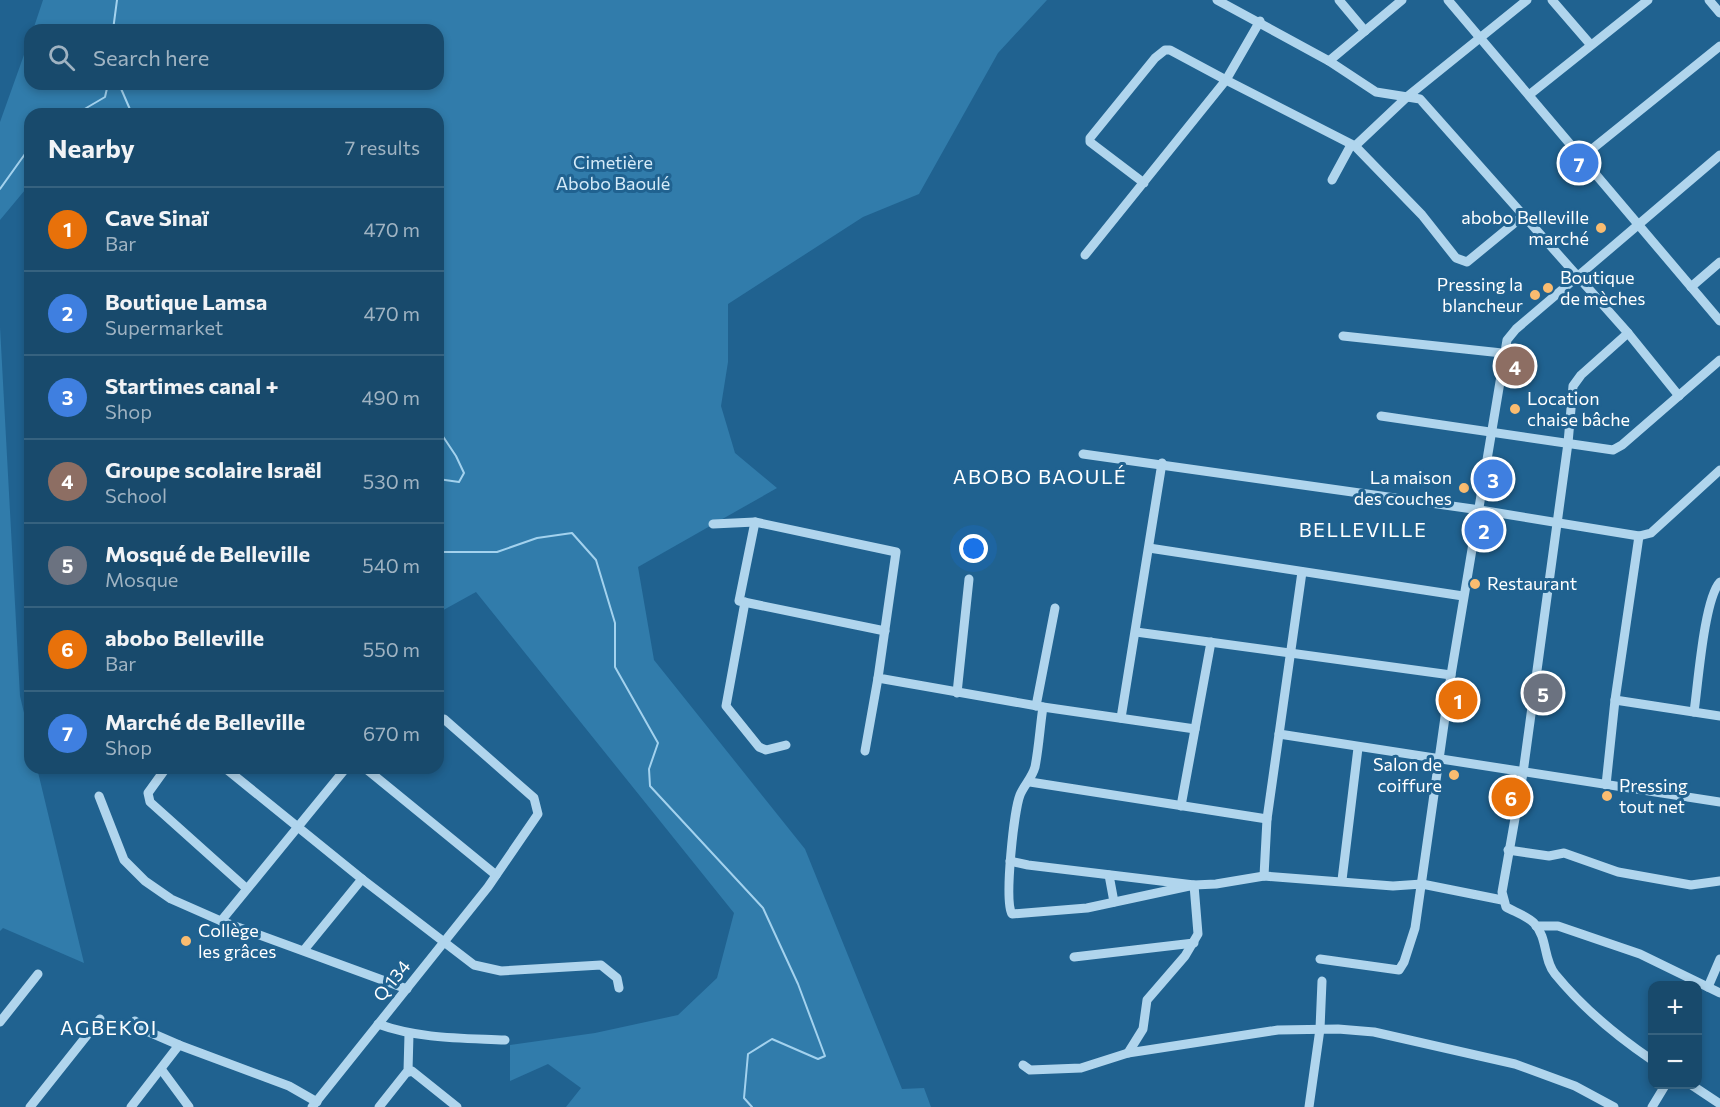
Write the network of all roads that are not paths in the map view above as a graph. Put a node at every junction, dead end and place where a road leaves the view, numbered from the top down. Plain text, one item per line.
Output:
1 (1217, 0) edge
2 (1339, 0) edge
3 (1402, 0) edge
4 (1449, 0) edge
5 (1527, 0) edge
6 (1552, 0) edge
7 (1648, 0) edge
8 (1709, 0) edge
9 (1720, 13) edge
10 (1260, 21) junction
11 (1365, 31) junction
12 (1480, 38) junction
13 (1590, 44) junction
14 (1720, 46) edge
15 (1329, 61) junction
16 (1226, 80) junction
17 (1529, 94) junction
18 (1408, 96) junction
19 (1353, 146) junction
20 (1720, 154) edge
21 (1581, 158) junction
22 (1332, 180) dead end
23 (1144, 183) junction
24 (1523, 216) junction
25 (1639, 224) junction
26 (1085, 255) dead end
27 (1720, 262) edge
28 (1578, 276) junction
29 (1691, 286) junction
30 (1720, 321) edge
31 (1628, 333) junction
32 (1343, 336) dead end
33 (1502, 353) junction
34 (1720, 360) edge
35 (1679, 396) junction
36 (1381, 416) dead end
37 (1491, 432) junction
38 (1568, 443) junction
39 (1083, 454) dead end
40 (1162, 463) junction
41 (1720, 472) edge
42 (1480, 510) junction
43 (755, 522) junction
44 (713, 524) dead end
45 (1557, 524) junction
46 (1639, 537) junction
47 (1149, 548) junction
48 (1302, 572) junction
49 (969, 579) dead end
50 (1720, 582) edge
51 (1463, 596) junction
52 (745, 602) junction
53 (1055, 608) dead end
54 (885, 631) junction
55 (1136, 632) junction
56 (1211, 642) junction
57 (1290, 654) junction
58 (1450, 675) junction
59 (878, 678) junction
60 (957, 693) junction
61 (1615, 700) junction
62 (1040, 706) junction
63 (1694, 712) junction
64 (1720, 716) edge
65 (1120, 718) junction
66 (444, 719) dead end
67 (1195, 729) junction
68 (1279, 734) junction
69 (786, 745) dead end
70 (1358, 748) junction
71 (865, 751) dead end
72 (1439, 760) junction
73 (1523, 773) junction
74 (162, 774) edge
75 (233, 774) edge
76 (341, 774) edge
77 (372, 774) edge
78 (1030, 782) junction
79 (1606, 785) junction
80 (99, 796) dead end
81 (1720, 802) edge
82 (1181, 806) junction
83 (1267, 819) junction
84 (299, 826) junction
85 (1508, 850) junction
86 (1010, 861) junction
87 (496, 875) junction
88 (1109, 875) junction
89 (1264, 876) junction
90 (362, 879) junction
91 (1342, 880) junction
92 (1720, 881) edge
93 (1422, 884) junction
94 (1194, 885) junction
95 (246, 888) junction
96 (1502, 900) junction
97 (1113, 902) junction
98 (221, 921) junction
99 (1536, 926) junction
100 (445, 942) junction
101 (1194, 943) junction
102 (304, 950) junction
103 (1074, 957) dead end
104 (1720, 959) edge
105 (1320, 960) dead end
106 (38, 974) dead end
107 (1322, 981) dead end
108 (1708, 987) junction
109 (619, 988) dead end
110 (407, 989) junction
111 (1720, 993) edge
112 (100, 1019) dead end
113 (135, 1021) dead end
114 (0, 1022) edge
115 (378, 1024) junction
116 (1320, 1029) junction
117 (409, 1034) junction
118 (1140, 1035) junction
119 (505, 1040) dead end
120 (179, 1045) junction
121 (1155, 1050) junction
122 (1128, 1053) junction
123 (1648, 1057) edge
124 (1023, 1065) dead end
125 (161, 1069) junction
126 (408, 1071) junction
127 (1663, 1089) edge
128 (1698, 1089) edge
129 (315, 1104) edge
130 (1720, 1104) edge
131 (30, 1107) edge
132 (131, 1107) edge
133 (189, 1107) edge
134 (379, 1107) edge
135 (457, 1107) edge
136 (1309, 1107) edge
137 (1614, 1107) edge
138 (1652, 1107) edge

1 - 10 street
2 - 11 street
3 - 11 street
4 - 12 street
5 - 12 street
6 - 13 street
7 - 13 street
8 - 9 street
10 - 15 street
10 - 16 street
11 - 15 street
12 - 17 street
12 - 18 street
13 - 17 street
14 - 21 street
15 - 18 street
16 - 19 street
16 - 23 street
16 - 23 street
17 - 21 street
18 - 19 street
18 - 24 street
19 - 22 street
19 - 24 street
20 - 25 street
21 - 25 street
23 - 26 street
24 - 28 street
25 - 28 street
25 - 29 street
27 - 29 street
28 - 31 street
28 - 33 street
29 - 30 street
31 - 35 street
31 - 38 street
32 - 33 street
33 - 37 street
34 - 35 street
35 - 38 street
36 - 37 street
37 - 38 street
37 - 42 street
38 - 45 street
39 - 40 street
40 - 42 street
40 - 47 street
41 - 46 street
42 - 45 street
42 - 51 street
43 - 44 street
43 - 52 street
43 - 54 street
45 - 46 street
45 - 73 street
46 - 61 street
47 - 48 street
47 - 55 street
48 - 51 street
48 - 57 street
49 - 60 street
50 - 63 street
51 - 58 street
52 - 54 street
52 - 69 street
53 - 62 street
54 - 59 street
55 - 56 street
55 - 65 street
56 - 57 street
56 - 67 street
57 - 58 street
57 - 68 street
58 - 72 street
59 - 60 street
59 - 71 street
60 - 62 street
61 - 63 street
61 - 79 street
62 - 65 street
62 - 78 street
63 - 64 street
65 - 67 street
66 - 87 street, Q 134
67 - 82 street
68 - 70 street
68 - 83 street
70 - 72 street
70 - 91 street
72 - 73 street
72 - 93 street
73 - 79 street
73 - 85 street
74 - 95 street
75 - 84 street
76 - 84 street
77 - 87 street
78 - 82 street
78 - 86 street
79 - 81 street
80 - 98 street
82 - 83 street
83 - 89 street
84 - 90 street
84 - 95 street
85 - 92 street
85 - 96 street
86 - 88 street
86 - 97 street
87 - 100 street, Q 134
88 - 94 street
88 - 97 street
89 - 91 street
89 - 94 street
90 - 100 street
90 - 102 street
91 - 93 street
93 - 96 street
93 - 105 street
94 - 97 street
94 - 101 street
95 - 98 street
96 - 99 street
98 - 102 street
99 - 108 street
99 - 123 street
100 - 109 street
100 - 110 street, Q 134
101 - 103 street
101 - 118 street
102 - 110 street
104 - 108 street
106 - 114 street
107 - 116 street
108 - 111 street
110 - 115 street, Q 134
112 - 131 street
113 - 120 street
115 - 117 street
115 - 129 street, Q 134
116 - 121 street
116 - 136 street
116 - 137 street
117 - 119 street
117 - 126 street
118 - 121 street
118 - 122 street
120 - 125 street
120 - 129 street
121 - 122 street
122 - 124 street
125 - 132 street
125 - 133 street
126 - 134 street
126 - 135 street
127 - 138 street
128 - 130 street

